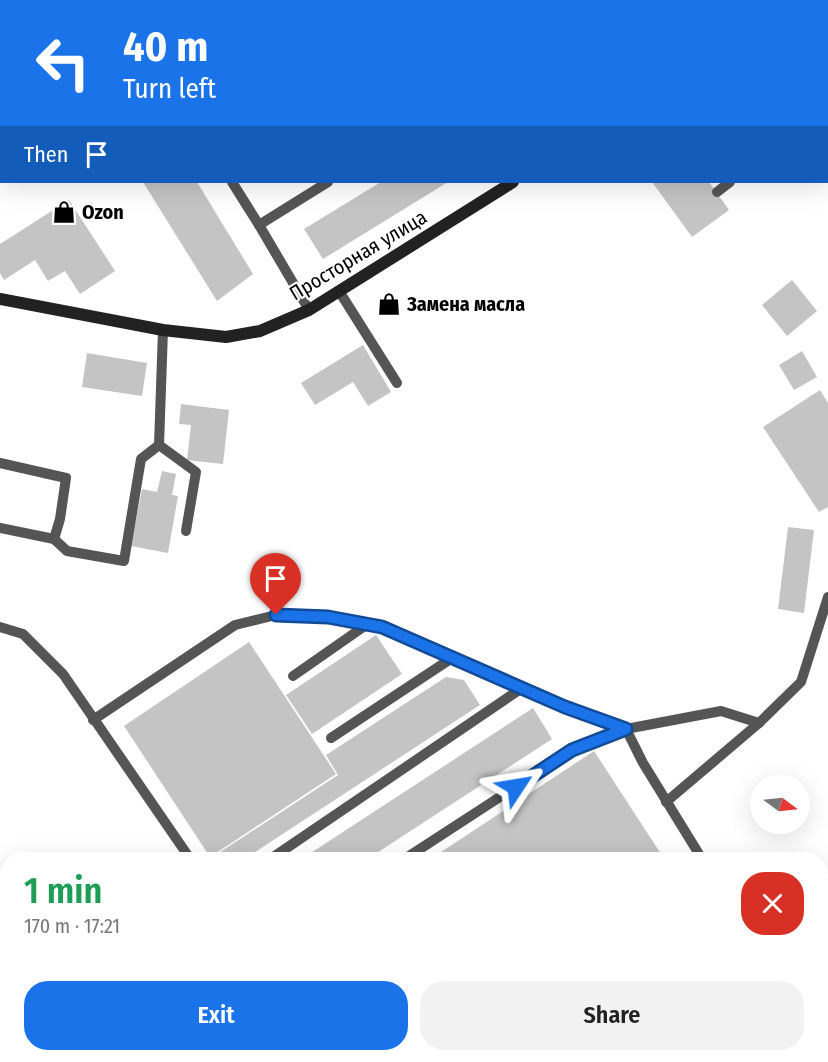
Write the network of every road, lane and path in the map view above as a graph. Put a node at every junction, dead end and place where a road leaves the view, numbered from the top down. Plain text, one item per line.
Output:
1 (233, 183) edge
2 (326, 183) edge
3 (511, 183) edge
4 (729, 183) edge
5 (717, 192) dead end
6 (259, 225) junction
7 (339, 291) junction
8 (0, 299) edge
9 (309, 310) junction
10 (163, 330) junction
11 (397, 383) dead end
12 (159, 445) junction
13 (0, 463) edge
14 (0, 528) edge
15 (186, 531) dead end
16 (54, 539) junction
17 (828, 597) edge
18 (369, 623) junction
19 (0, 627) edge
20 (452, 658) junction
21 (293, 676) dead end
22 (522, 688) junction
23 (93, 720) junction
24 (759, 723) junction
25 (626, 729) junction
26 (331, 738) dead end
27 (666, 802) junction
28 (185, 852) edge
29 (281, 852) edge
30 (416, 852) edge
31 (697, 852) edge

1 - 6 lane
2 - 6 lane
3 - 7 street, Просторная улица
4 - 5 lane
6 - 9 lane
7 - 9 street, Просторная улица
7 - 11 lane
8 - 10 street, Просторная улица
9 - 10 street, Просторная улица
10 - 12 lane
12 - 15 lane
12 - 16 lane
13 - 16 lane
14 - 16 lane
17 - 24 lane
18 - 20 lane
18 - 21 lane
18 - 23 lane
19 - 23 lane
20 - 22 lane
20 - 26 lane
22 - 25 lane
22 - 29 lane
23 - 28 lane
24 - 25 lane
24 - 27 lane
25 - 27 lane
25 - 30 lane
27 - 31 lane

